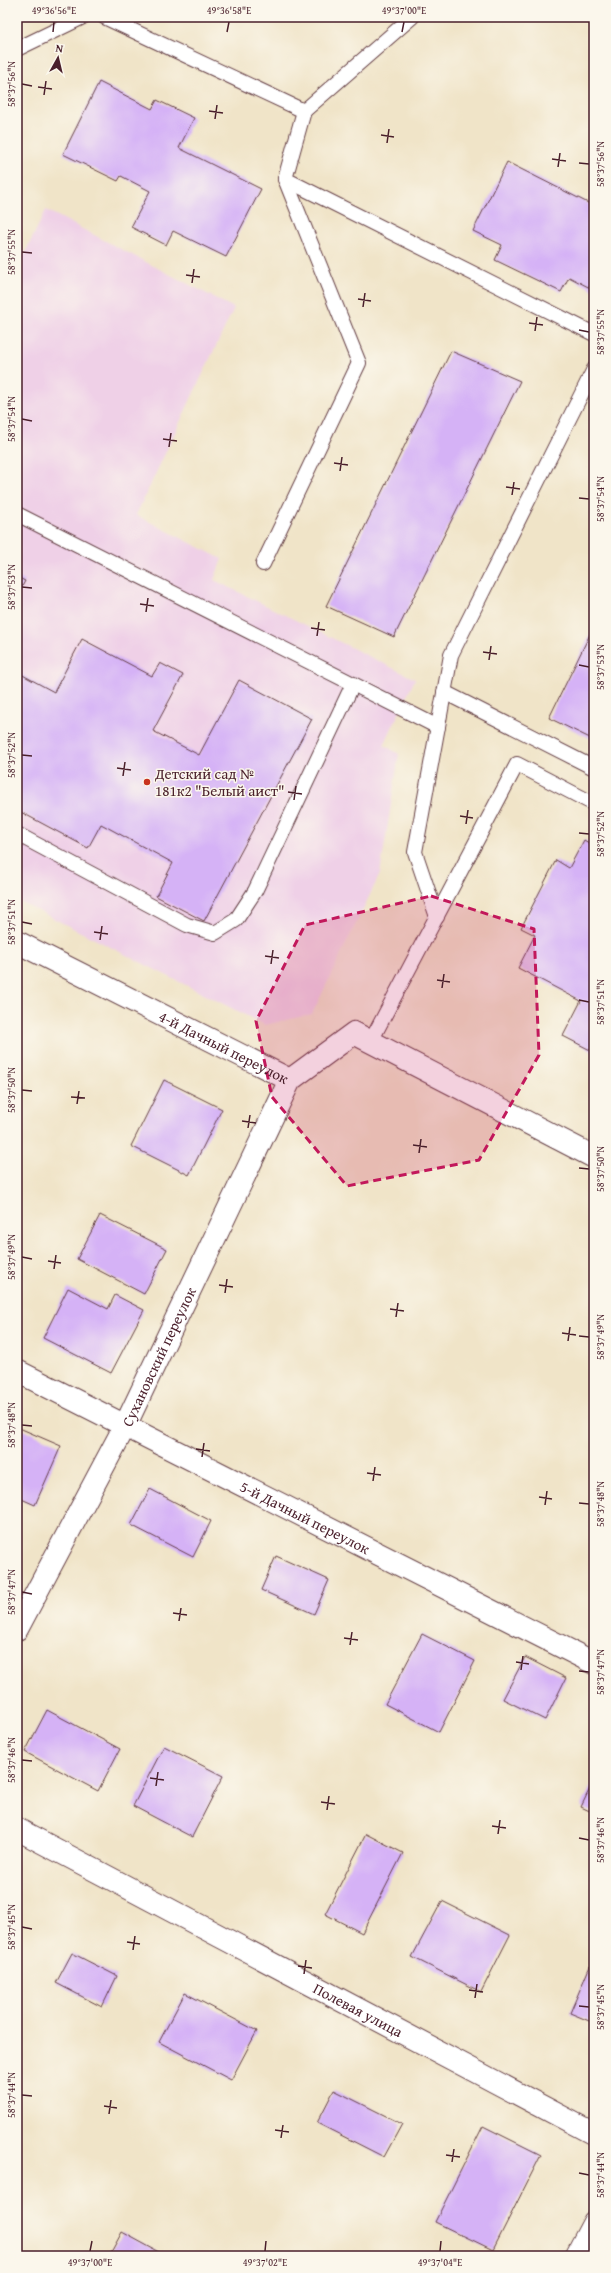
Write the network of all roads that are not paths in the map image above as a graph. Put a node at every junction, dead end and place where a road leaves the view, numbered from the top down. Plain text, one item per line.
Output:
1 (83, 17) edge
2 (104, 17) edge
3 (412, 17) edge
4 (17, 49) edge
5 (304, 112) junction
6 (285, 179) junction
7 (594, 334) edge
8 (594, 369) edge
9 (17, 514) edge
10 (263, 564) dead end
11 (353, 684) junction
12 (444, 692) junction
13 (438, 727) junction
14 (594, 768) edge
15 (594, 804) edge
16 (17, 834) edge
17 (437, 917) junction
18 (17, 942) edge
19 (371, 1041) junction
20 (290, 1080) junction
21 (594, 1157) edge
22 (17, 1371) edge
23 (126, 1424) junction
24 (17, 1629) edge
25 (594, 1663) edge
26 (17, 1829) edge
27 (594, 2134) edge
28 (594, 2222) edge
29 (576, 2256) edge

1 - 4 lane
2 - 5 lane
3 - 5 lane
5 - 6 lane
6 - 7 lane
6 - 10 lane
8 - 12 lane
9 - 11 lane
11 - 13 lane
11 - 16 lane
12 - 13 lane
12 - 14 lane
13 - 17 lane
15 - 17 lane
17 - 19 lane
18 - 20 street, 4-й Дачный переулок
19 - 20 street, 4-й Дачный переулок
19 - 21 street, 4-й Дачный переулок
20 - 23 street, Сухановский переулок
22 - 23 street, 5-й Дачный переулок
23 - 24 street, Сухановский переулок
23 - 25 street, 5-й Дачный переулок
26 - 27 street, Полевая улица
28 - 29 street

